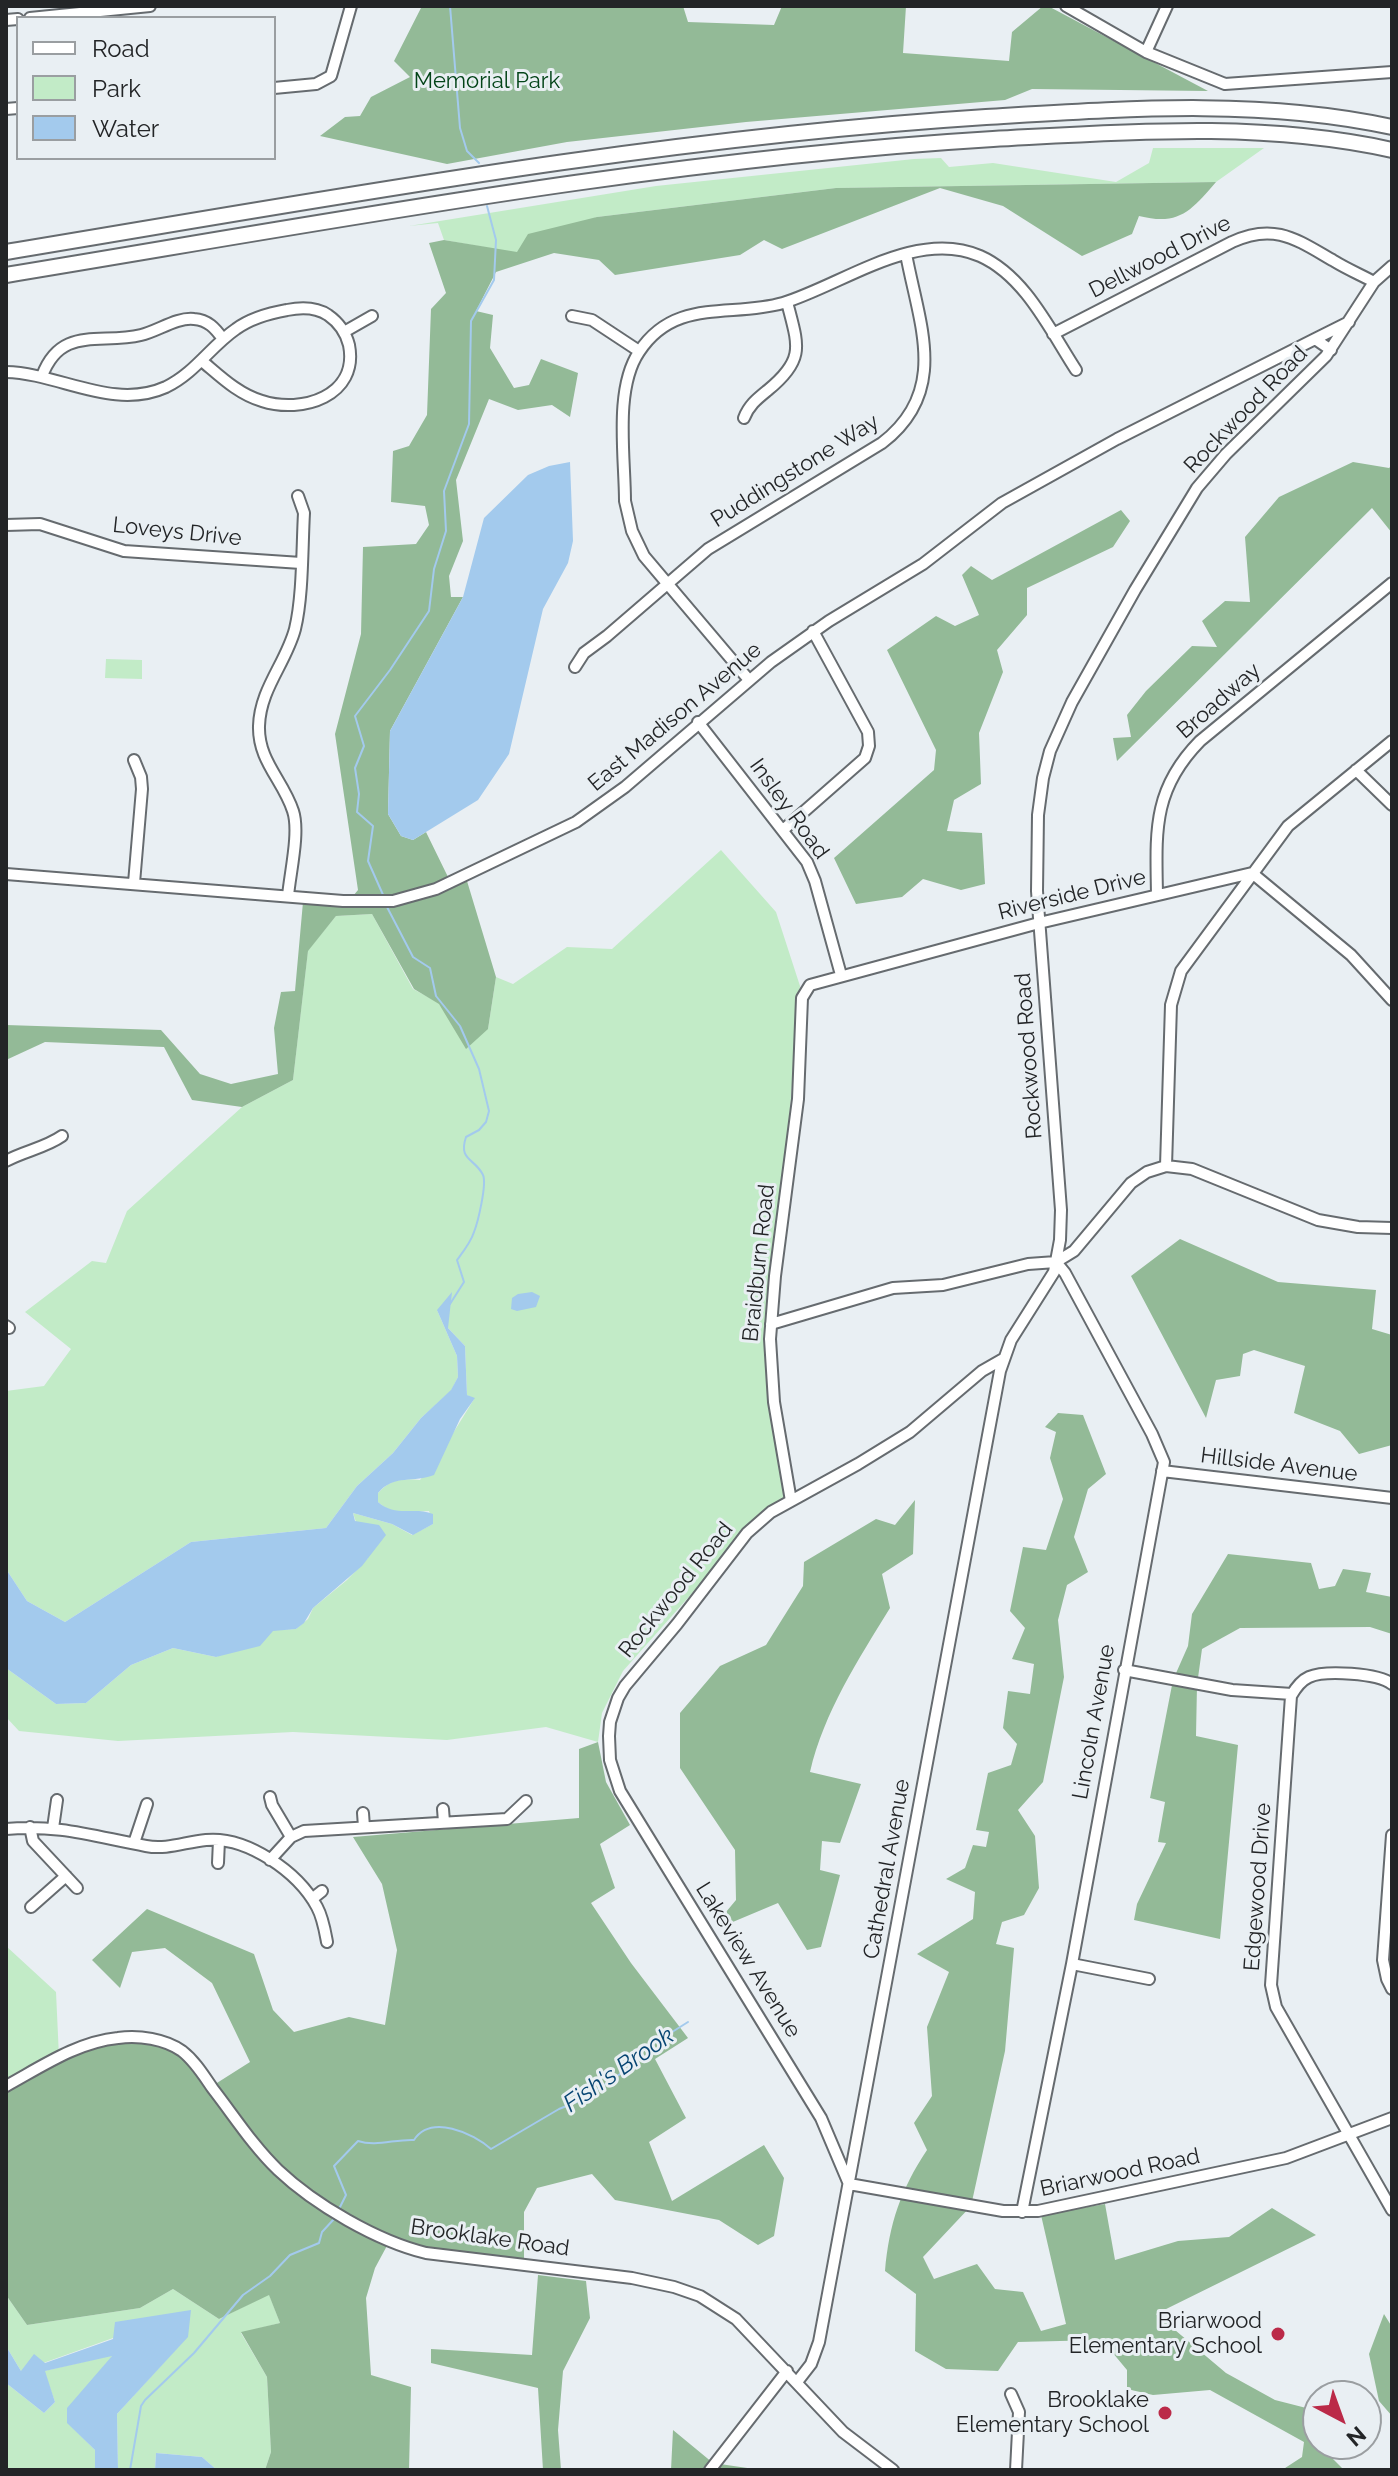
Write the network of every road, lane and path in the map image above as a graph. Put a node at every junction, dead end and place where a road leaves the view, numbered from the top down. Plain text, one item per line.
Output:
1 (150, 6) edge
2 (351, 6) edge
3 (1066, 6) edge
4 (1167, 6) edge
5 (50, 16) edge
6 (1146, 52) junction
7 (1392, 72) edge
8 (276, 88) edge
9 (1392, 127) edge
10 (1392, 150) edge
11 (6, 252) edge
12 (906, 254) junction
13 (1392, 266) edge
14 (6, 275) edge
15 (1374, 282) junction
16 (787, 302) junction
17 (372, 316) dead end
18 (572, 316) dead end
19 (1350, 321) junction
20 (344, 332) junction
21 (1053, 334) junction
22 (223, 339) junction
23 (1310, 342) junction
24 (639, 351) junction
25 (1329, 353) junction
26 (202, 361) junction
27 (1076, 370) dead end
28 (6, 372) edge
29 (42, 376) junction
30 (744, 418) dead end
31 (298, 496) dead end
32 (6, 525) edge
33 (301, 563) junction
34 (1392, 583) edge
35 (667, 584) junction
36 (813, 631) junction
37 (575, 667) dead end
38 (749, 680) junction
39 (698, 722) junction
40 (1392, 741) edge
41 (134, 760) dead end
42 (1356, 770) junction
43 (1392, 805) edge
44 (783, 830) junction
45 (1252, 873) junction
46 (6, 874) edge
47 (134, 883) junction
48 (1157, 895) junction
49 (288, 896) junction
50 (1039, 923) junction
51 (841, 975) junction
52 (1392, 1000) edge
53 (800, 1077) joint
54 (62, 1136) dead end
55 (6, 1161) edge
56 (1166, 1166) junction
57 (1392, 1228) edge
58 (1056, 1262) junction
59 (771, 1324) junction
60 (1003, 1359) junction
61 (1162, 1471) junction
62 (1392, 1498) edge
63 (791, 1501) junction
64 (1124, 1670) junction
65 (1392, 1684) edge
66 (1292, 1694) junction
67 (610, 1760) joint
68 (270, 1797) dead end
69 (57, 1800) dead end
70 (526, 1801) dead end
71 (147, 1804) dead end
72 (443, 1809) dead end
73 (363, 1813) dead end
74 (444, 1822) junction
75 (7, 1827) edge
76 (30, 1827) junction
77 (364, 1827) junction
78 (53, 1828) junction
79 (1392, 1835) edge
80 (291, 1837) junction
81 (219, 1840) junction
82 (134, 1843) junction
83 (270, 1860) junction
84 (218, 1863) dead end
85 (1391, 1871) edge
86 (66, 1876) junction
87 (77, 1888) dead end
88 (322, 1891) dead end
89 (312, 1899) junction
90 (31, 1907) dead end
91 (327, 1942) dead end
92 (1072, 1964) junction
93 (1149, 1979) dead end
94 (1392, 1989) edge
95 (6, 2086) edge
96 (1392, 2118) edge
97 (1349, 2135) junction
98 (849, 2184) junction
99 (1392, 2210) edge
100 (1022, 2212) junction
101 (787, 2371) junction
102 (797, 2382) junction
103 (1011, 2394) dead end
104 (710, 2470) edge
105 (893, 2470) edge
106 (1016, 2470) edge

1 - 5 street
2 - 8 street
3 - 6 street
4 - 6 street
6 - 7 street
9 - 11 highway
10 - 14 highway
12 - 16 street
12 - 21 street
12 - 35 street, Puddingstone Way
13 - 15 street, Rockwood Road
15 - 19 street, Rockwood Road
15 - 21 street, Dellwood Drive
16 - 24 street
16 - 30 street
17 - 20 street
18 - 24 street
19 - 23 street, East Madison Avenue
19 - 25 street, Rockwood Road
20 - 22 street
20 - 26 street
21 - 27 street
22 - 26 street
22 - 29 street
23 - 25 street
23 - 36 street, East Madison Avenue
24 - 35 street
25 - 50 street, Rockwood Road
26 - 29 street
28 - 29 street
31 - 33 street
32 - 33 street, Loveys Drive
33 - 49 street
34 - 48 street, Broadway
35 - 37 street, Puddingstone Way
35 - 38 street
36 - 38 street, East Madison Avenue
36 - 44 street
38 - 39 street, East Madison Avenue
39 - 44 street, Insley Road
39 - 49 street, East Madison Avenue
40 - 42 street
41 - 47 street
42 - 43 street
42 - 45 street
44 - 51 street, Insley Road
45 - 48 street, Riverside Drive
45 - 52 street
45 - 56 street
46 - 47 street, East Madison Avenue
47 - 49 street, East Madison Avenue
48 - 50 street, Riverside Drive
50 - 51 street, Riverside Drive
50 - 58 street, Rockwood Road
51 - 53 street, Riverside Drive
53 - 59 street, Braidburn Road
54 - 55 street
56 - 57 street
56 - 58 street
58 - 59 street
58 - 60 street, Rockwood Road
58 - 61 street, Lincoln Avenue
59 - 63 street, Braidburn Road
60 - 63 street, Rockwood Road
60 - 98 street, Cathedral Avenue
61 - 62 street, Hillside Avenue
61 - 64 street, Lincoln Avenue
63 - 67 street, Rockwood Road
64 - 66 street
64 - 92 street, Lincoln Avenue
65 - 66 street
66 - 97 street, Edgewood Drive
67 - 98 street, Lakeview Avenue
68 - 80 street
69 - 78 street
70 - 74 street
71 - 82 street
72 - 74 street
73 - 77 street
74 - 77 street
75 - 76 street
76 - 78 street
76 - 86 street
77 - 80 street
78 - 82 street
79 - 85 street
80 - 83 street
81 - 82 street
81 - 83 street
81 - 84 street
83 - 89 street
85 - 94 street
86 - 87 street
86 - 90 street
88 - 89 street
89 - 91 street
92 - 93 street
92 - 100 street, Lincoln Avenue
95 - 101 street, Brooklake Road
96 - 97 street, Briarwood Road
97 - 99 street, Edgewood Drive
97 - 100 street, Briarwood Road
98 - 100 street, Briarwood Road
98 - 102 street, Cathedral Avenue
101 - 102 street, Brooklake Road
101 - 104 street
102 - 105 street, Brooklake Road
103 - 106 street

